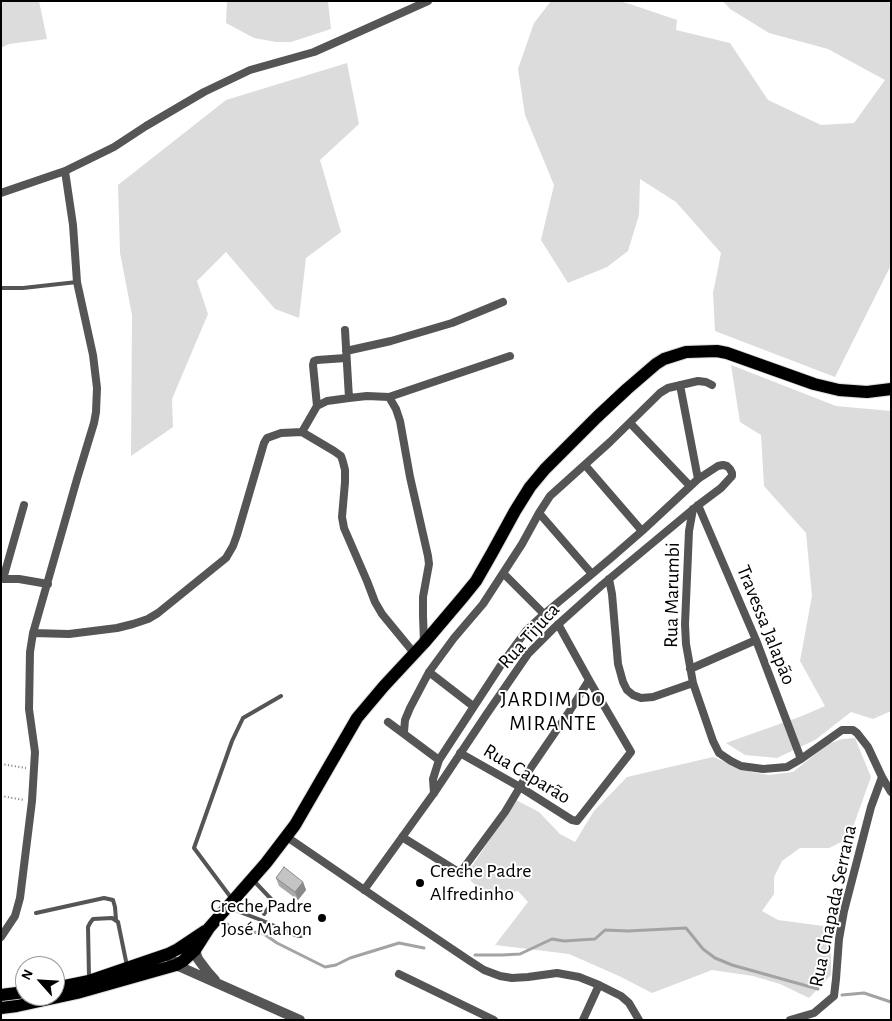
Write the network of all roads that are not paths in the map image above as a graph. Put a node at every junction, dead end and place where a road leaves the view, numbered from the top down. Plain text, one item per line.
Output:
1 (428, 1) edge
2 (66, 172) junction
3 (1, 193) edge
4 (77, 282) junction
5 (1, 288) edge
6 (503, 302) dead end
7 (345, 330) dead end
8 (346, 355) junction
9 (510, 356) dead end
10 (680, 385) junction
11 (712, 385) dead end
12 (891, 389) edge
13 (390, 397) junction
14 (349, 398) junction
15 (317, 406) junction
16 (630, 423) junction
17 (302, 432) junction
18 (585, 465) junction
19 (698, 479) junction
20 (690, 486) junction
21 (24, 505) dead end
22 (696, 507) junction
23 (539, 512) junction
24 (642, 530) junction
25 (503, 573) junction
26 (592, 574) junction
27 (2, 579) edge
28 (609, 579) junction
29 (48, 584) junction
30 (544, 614) junction
31 (558, 624) junction
32 (33, 633) junction
33 (756, 640) junction
34 (424, 643) junction
35 (414, 653) junction
36 (690, 669) junction
37 (429, 672) junction
38 (589, 680) junction
39 (693, 683) junction
40 (281, 696) dead end
41 (473, 706) junction
42 (388, 722) dead end
43 (404, 732) junction
44 (460, 753) junction
45 (801, 759) junction
46 (440, 760) junction
47 (882, 777) junction
48 (520, 787) junction
49 (891, 792) edge
50 (434, 793) junction
51 (287, 837) junction
52 (402, 837) junction
53 (252, 880) junction
54 (364, 890) junction
55 (230, 904) junction
56 (36, 913) dead end
57 (264, 914) dead end
58 (116, 920) junction
59 (301, 936) dead end
60 (1, 937) edge
61 (193, 945) junction
62 (172, 960) junction
63 (127, 968) junction
64 (399, 974) dead end
65 (89, 980) junction
66 (218, 983) junction
67 (599, 985) junction
68 (65, 986) edge
69 (15, 994) edge
70 (1, 996) edge
71 (1, 1008) edge
72 (800, 1018) edge
73 (298, 1019) edge
74 (494, 1020) edge
75 (583, 1020) edge
76 (639, 1020) edge
77 (790, 1020) edge

1 - 2 street
2 - 3 street
2 - 4 street
4 - 5 lane
4 - 29 street
6 - 8 street
7 - 8 street
8 - 14 street
8 - 15 street
9 - 13 street
10 - 11 street
10 - 16 street
10 - 19 street
12 - 34 main road
13 - 14 street
13 - 34 street
14 - 15 street
15 - 17 street
16 - 18 street
16 - 20 street
17 - 32 street
17 - 35 street
18 - 23 street
18 - 24 street
19 - 20 street
19 - 22 street, Rua Tijuca
20 - 24 street
21 - 27 street
22 - 28 street, Rua Tijuca
22 - 33 street, Travessa Jalapão
22 - 36 street, Rua Marumbi
23 - 25 street
23 - 26 street
24 - 26 street
25 - 30 street
25 - 37 street
26 - 30 street
27 - 29 street
28 - 31 street, Rua Tijuca
28 - 39 street
29 - 32 street
30 - 41 street
31 - 38 street
31 - 44 street, Rua Tijuca
32 - 60 street
33 - 36 street
33 - 45 street, Travessa Jalapão
34 - 35 main road
35 - 51 main road
36 - 39 street, Rua Marumbi
37 - 41 street
37 - 43 street
38 - 48 street
38 - 48 street, Rua Caparão
39 - 45 street, Rua Marumbi
40 - 55 lane
41 - 46 street
42 - 43 street
43 - 46 street
44 - 48 street, Rua Caparão
44 - 50 street, Rua Tijuca
45 - 47 street, Rua Marumbi
46 - 50 street
47 - 49 street, Rua Marumbi
47 - 72 street, Rua Chapada Serrana
48 - 52 street
50 - 52 street, Rua Tijuca
51 - 53 main road
51 - 54 street
52 - 54 street, Rua Tijuca
53 - 55 main road
53 - 57 lane
54 - 67 street
55 - 59 lane
55 - 61 main road
56 - 58 lane
58 - 63 lane
58 - 65 lane
61 - 62 main road
61 - 66 street
62 - 63 main road
62 - 66 street
62 - 71 main road
63 - 65 main road
64 - 74 street
65 - 68 main road
66 - 73 street
67 - 75 street
67 - 76 street
69 - 70 main road
72 - 77 street, Rua Chapada Serrana

